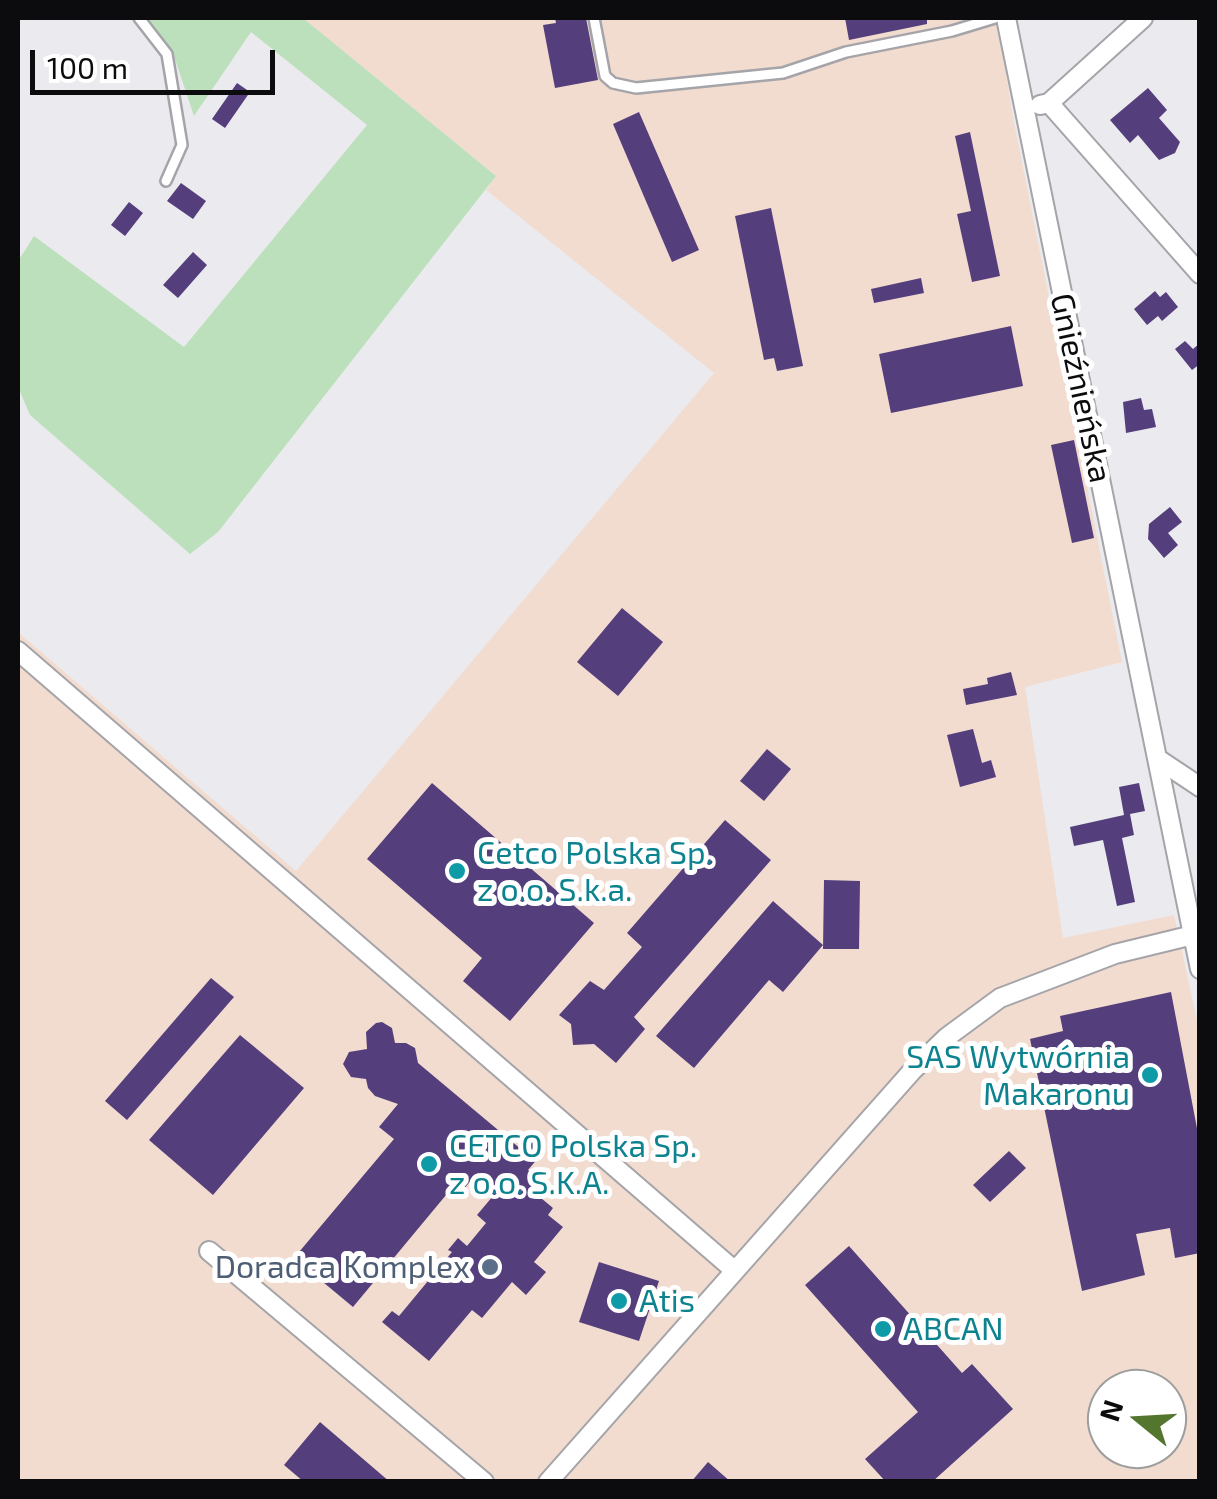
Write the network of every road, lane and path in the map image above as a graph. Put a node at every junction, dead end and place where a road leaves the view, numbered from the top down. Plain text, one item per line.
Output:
1 (139, 18) edge
2 (594, 18) edge
3 (995, 18) edge
4 (1006, 18) edge
5 (1143, 18) edge
6 (1049, 103) junction
7 (1024, 107) junction
8 (166, 181) dead end
9 (1200, 274) edge
10 (18, 651) edge
11 (1158, 759) junction
12 (1200, 786) edge
13 (1193, 935) junction
14 (1200, 970) edge
15 (209, 1250) dead end
16 (734, 1270) junction
17 (484, 1482) edge
18 (548, 1482) edge

1 - 8 lane
2 - 3 lane
4 - 7 street, Gnieźnieńska
5 - 6 street
6 - 7 street
6 - 9 street
7 - 11 street, Gnieźnieńska
10 - 16 street
11 - 12 street
11 - 13 street, Gnieźnieńska
13 - 14 street, Gnieźnieńska
13 - 16 street
15 - 17 street
16 - 18 street

